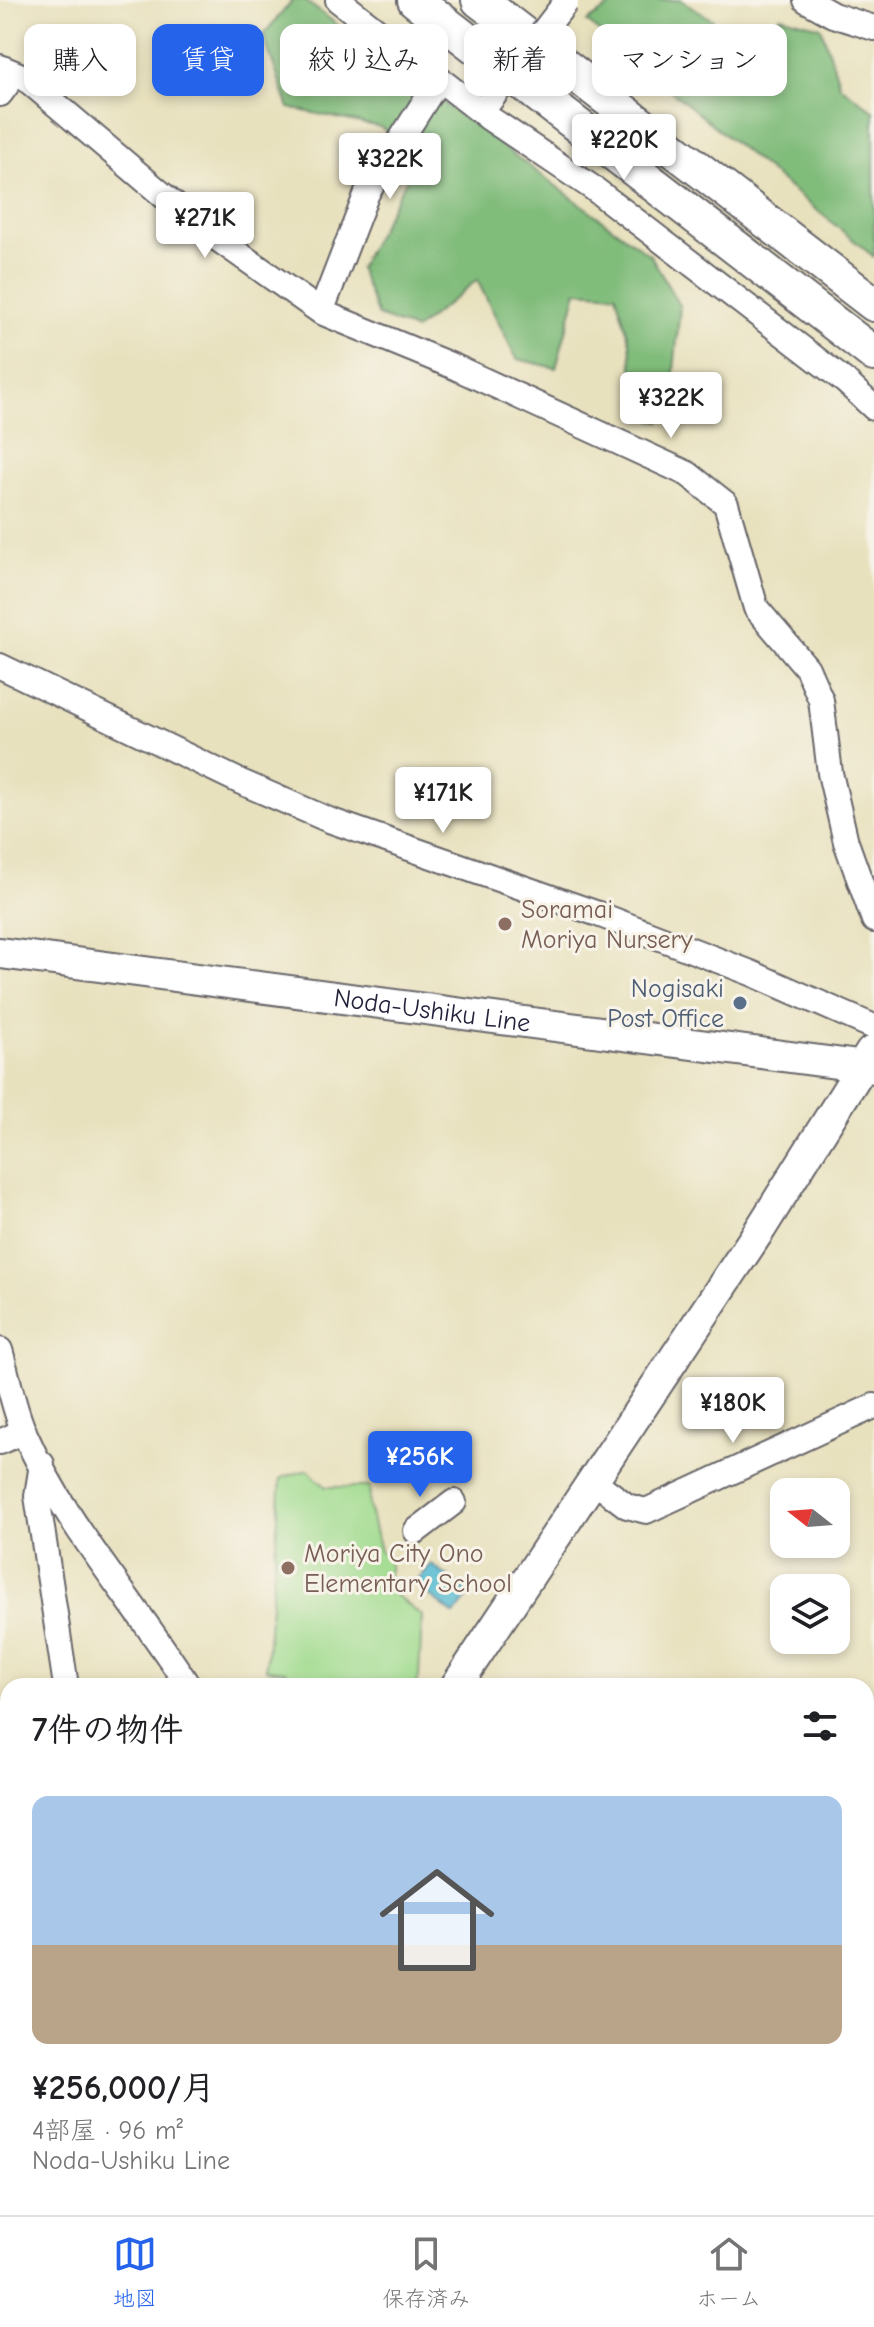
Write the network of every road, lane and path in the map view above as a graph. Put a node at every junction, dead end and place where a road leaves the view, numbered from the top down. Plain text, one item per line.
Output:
1 (338, 0) edge
2 (415, 0) edge
3 (479, 0) edge
4 (806, 0) edge
5 (567, 1) edge
6 (369, 24) edge
7 (874, 28) edge
8 (8, 71) edge
9 (448, 84) edge
10 (0, 94) edge
11 (428, 96) edge
12 (484, 106) junction
13 (874, 304) edge
14 (321, 312) junction
15 (874, 354) edge
16 (874, 408) edge
17 (0, 666) edge
18 (874, 920) edge
19 (0, 953) edge
20 (874, 1027) edge
21 (870, 1061) edge
22 (0, 1350) edge
23 (874, 1406) edge
24 (24, 1431) junction
25 (0, 1442) edge
26 (42, 1464) junction
27 (591, 1479) junction
28 (454, 1502) dead end
29 (416, 1531) dead end
30 (65, 1678) edge
31 (183, 1678) edge
32 (461, 1678) edge

1 - 6 street
2 - 15 highway
3 - 13 highway
4 - 7 street
5 - 12 street, bridge
8 - 10 street
8 - 14 street
9 - 12 street
11 - 14 street
12 - 16 street
14 - 18 street
17 - 20 street
19 - 21 main road, Noda-Ushiku Line
21 - 27 main road, Noda-Ushiku Line
22 - 24 street
23 - 27 street
24 - 25 street
24 - 26 street
26 - 30 street
26 - 31 street
27 - 32 main road, Noda-Ushiku Line
28 - 29 street

